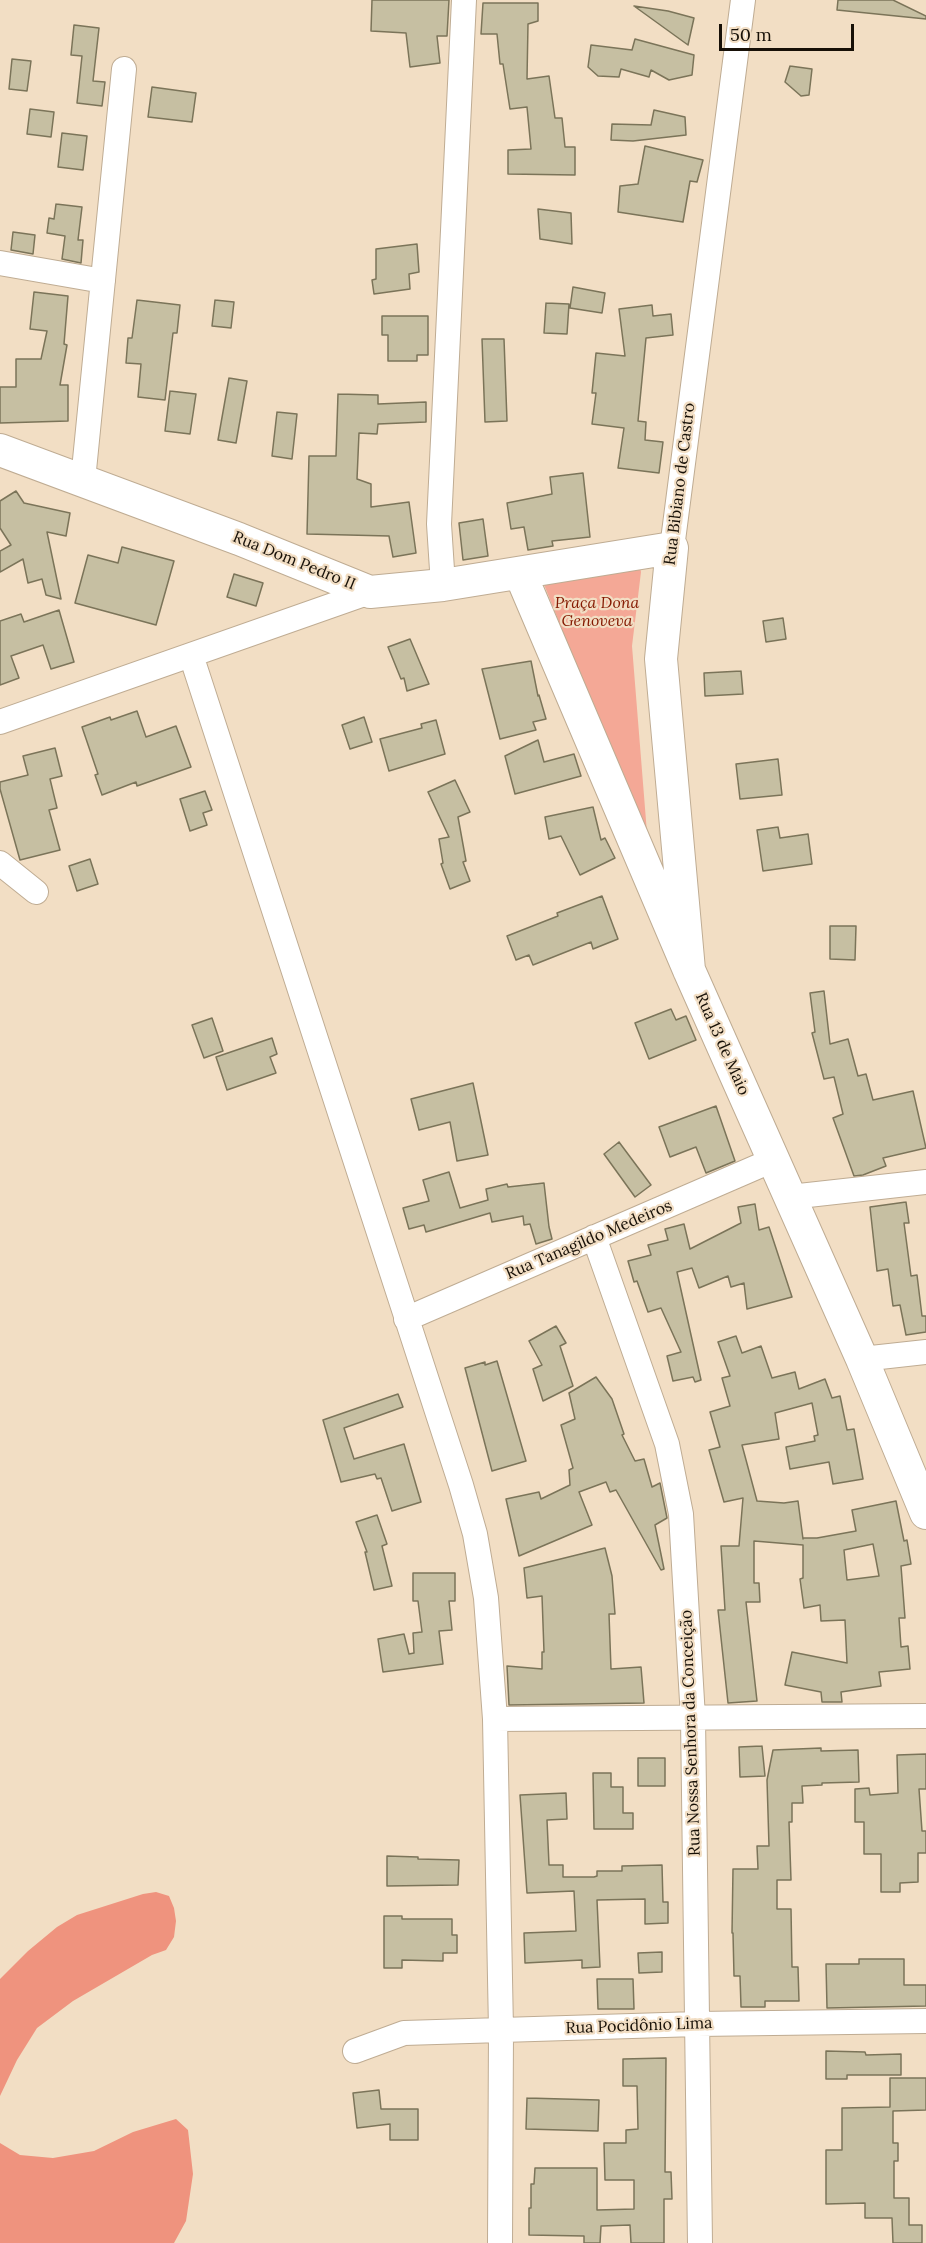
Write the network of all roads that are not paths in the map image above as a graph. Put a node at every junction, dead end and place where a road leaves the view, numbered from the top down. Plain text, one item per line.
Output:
1 (464, 0) edge
2 (743, 0) edge
3 (124, 69) dead end
4 (0, 263) edge
5 (103, 281) junction
6 (0, 450) edge
7 (83, 480) junction
8 (672, 548) junction
9 (520, 573) junction
10 (443, 585) junction
11 (370, 592) junction
12 (190, 655) junction
13 (0, 722) edge
14 (0, 863) edge
15 (36, 892) dead end
16 (689, 970) junction
17 (773, 1160) junction
18 (926, 1182) edge
19 (790, 1197) junction
20 (594, 1238) junction
21 (406, 1319) junction
22 (926, 1352) edge
23 (862, 1359) junction
24 (926, 1513) edge
25 (926, 1716) edge
26 (693, 1718) junction
27 (495, 1719) junction
28 (926, 2021) edge
29 (697, 2024) junction
30 (501, 2030) junction
31 (355, 2051) dead end
32 (500, 2243) edge
33 (700, 2243) edge

1 - 10 street
2 - 8 street, Rua Bibiano de Castro
3 - 5 street
4 - 5 street
5 - 7 street
6 - 7 main road, Rua Dom Pedro II
7 - 11 main road, Rua Dom Pedro II
8 - 9 main road, Rua Dom Pedro II
8 - 16 main road, Rua Bibiano de Castro
9 - 10 main road, Rua Dom Pedro II
9 - 16 main road, Rua 13 de Maio
10 - 11 main road, Rua Dom Pedro II
11 - 12 street
12 - 13 street
12 - 21 street
14 - 15 street
16 - 17 main road, Rua 13 de Maio
17 - 19 main road, Rua 13 de Maio
17 - 20 street, Rua Tanagildo Medeiros
18 - 19 street
19 - 23 main road, Rua 13 de Maio
20 - 21 street, Rua Tanagildo Medeiros
20 - 26 street, Rua Nossa Senhora da Conceição
21 - 27 street
22 - 23 street
23 - 24 main road, Rua 13 de Maio
25 - 26 street
26 - 27 street
26 - 29 street, Rua Nossa Senhora da Conceição
27 - 30 street
28 - 29 street, Rua Pocidônio Lima
29 - 30 street, Rua Pocidônio Lima
29 - 33 street, Rua Nossa Senhora da Conceição
30 - 31 street, Rua Pocidônio Lima
30 - 32 street

